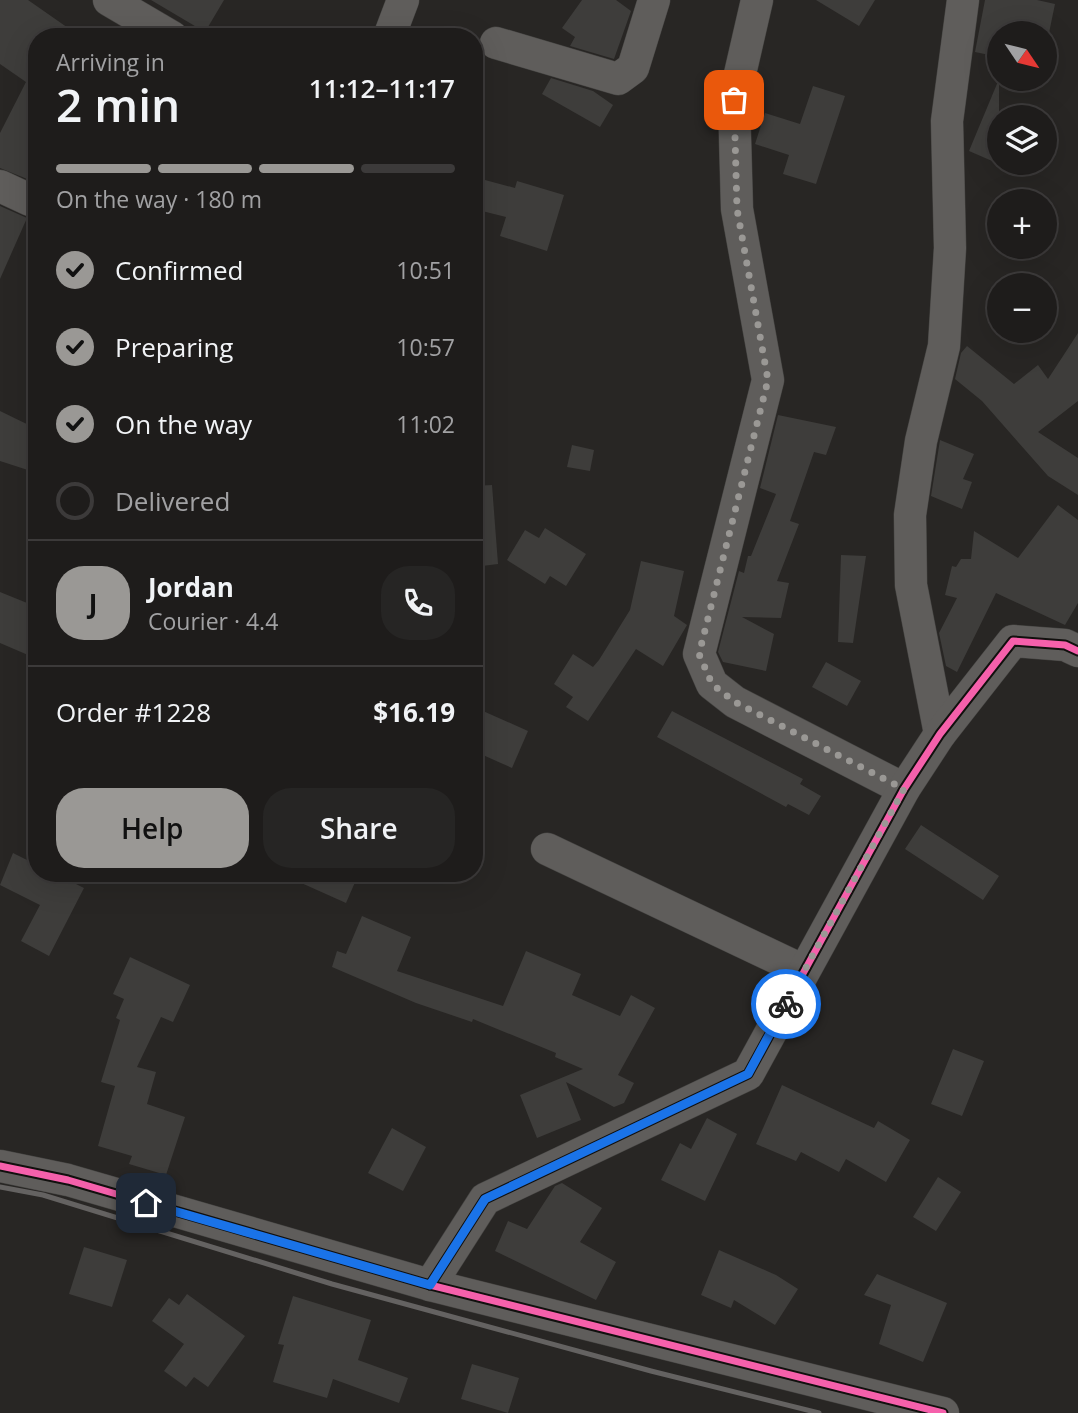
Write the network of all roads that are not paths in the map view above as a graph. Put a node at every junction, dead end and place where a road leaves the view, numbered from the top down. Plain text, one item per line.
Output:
1 (109, 0) edge
2 (403, 0) edge
3 (654, 0) edge
4 (757, 0) edge
5 (963, 0) edge
6 (157, 28) edge
7 (392, 28) edge
8 (496, 43) dead end
9 (0, 186) edge
10 (28, 199) edge
11 (1078, 651) edge
12 (940, 734) junction
13 (904, 789) junction
14 (547, 849) dead end
15 (804, 971) junction
16 (0, 1166) edge
17 (430, 1285) junction
18 (943, 1413) edge

1 - 6 street
2 - 7 street
3 - 8 street
4 - 13 street
5 - 12 street
9 - 10 street
11 - 12 street
12 - 13 street
13 - 15 street
14 - 15 street
15 - 17 street
16 - 17 street
17 - 18 street

